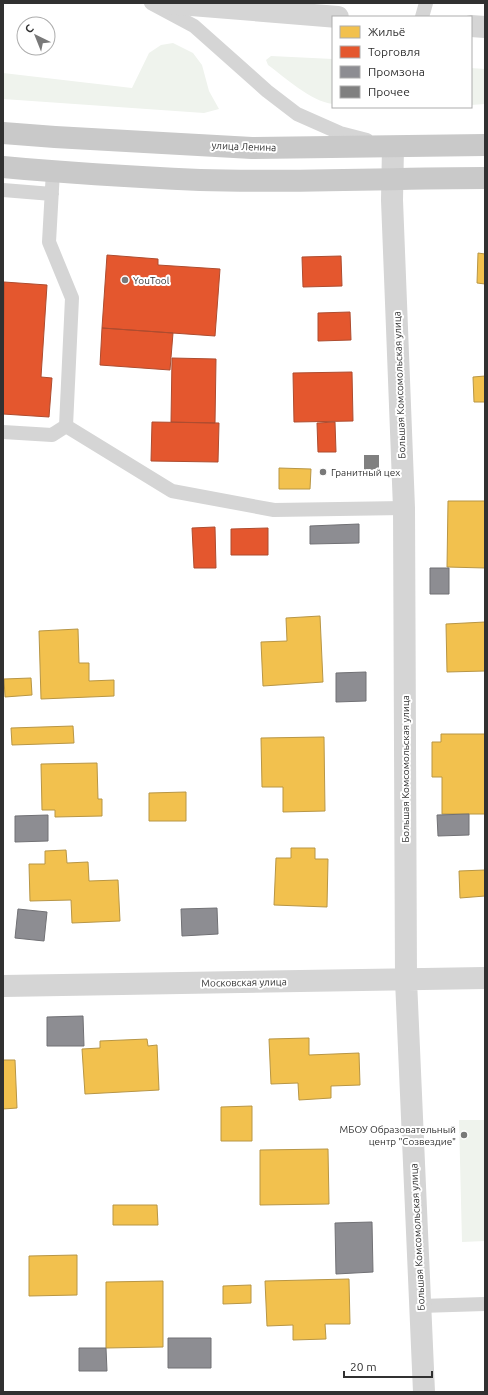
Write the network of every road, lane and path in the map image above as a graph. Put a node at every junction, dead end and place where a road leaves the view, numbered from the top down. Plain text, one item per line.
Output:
1 (151, 3) edge
2 (166, 3) edge
3 (426, 3) edge
4 (422, 16) edge
5 (332, 17) edge
6 (472, 26) edge
7 (485, 27) edge
8 (3, 133) edge
9 (485, 145) edge
10 (393, 147) junction
11 (3, 167) edge
12 (53, 171) junction
13 (392, 178) junction
14 (485, 178) edge
15 (3, 190) edge
16 (52, 194) junction
17 (66, 426) junction
18 (3, 432) edge
19 (404, 508) junction
20 (485, 978) edge
21 (406, 980) junction
22 (3, 986) edge
23 (485, 1304) edge
24 (420, 1306) junction
25 (424, 1392) edge

1 - 10 lane
2 - 5 street
3 - 4 lane
6 - 7 street
8 - 10 main road, улица Ленина
9 - 10 main road, улица Ленина
10 - 13 street, Большая Комсомольская улица
11 - 12 main road
12 - 13 main road
12 - 16 lane
13 - 14 main road
13 - 19 street, Большая Комсомольская улица
15 - 16 lane
16 - 17 lane
17 - 18 lane
17 - 19 lane
19 - 21 street, Большая Комсомольская улица
20 - 21 street, Московская улица
21 - 22 street, Московская улица
21 - 24 street, Большая Комсомольская улица
23 - 24 lane
24 - 25 street, Большая Комсомольская улица

